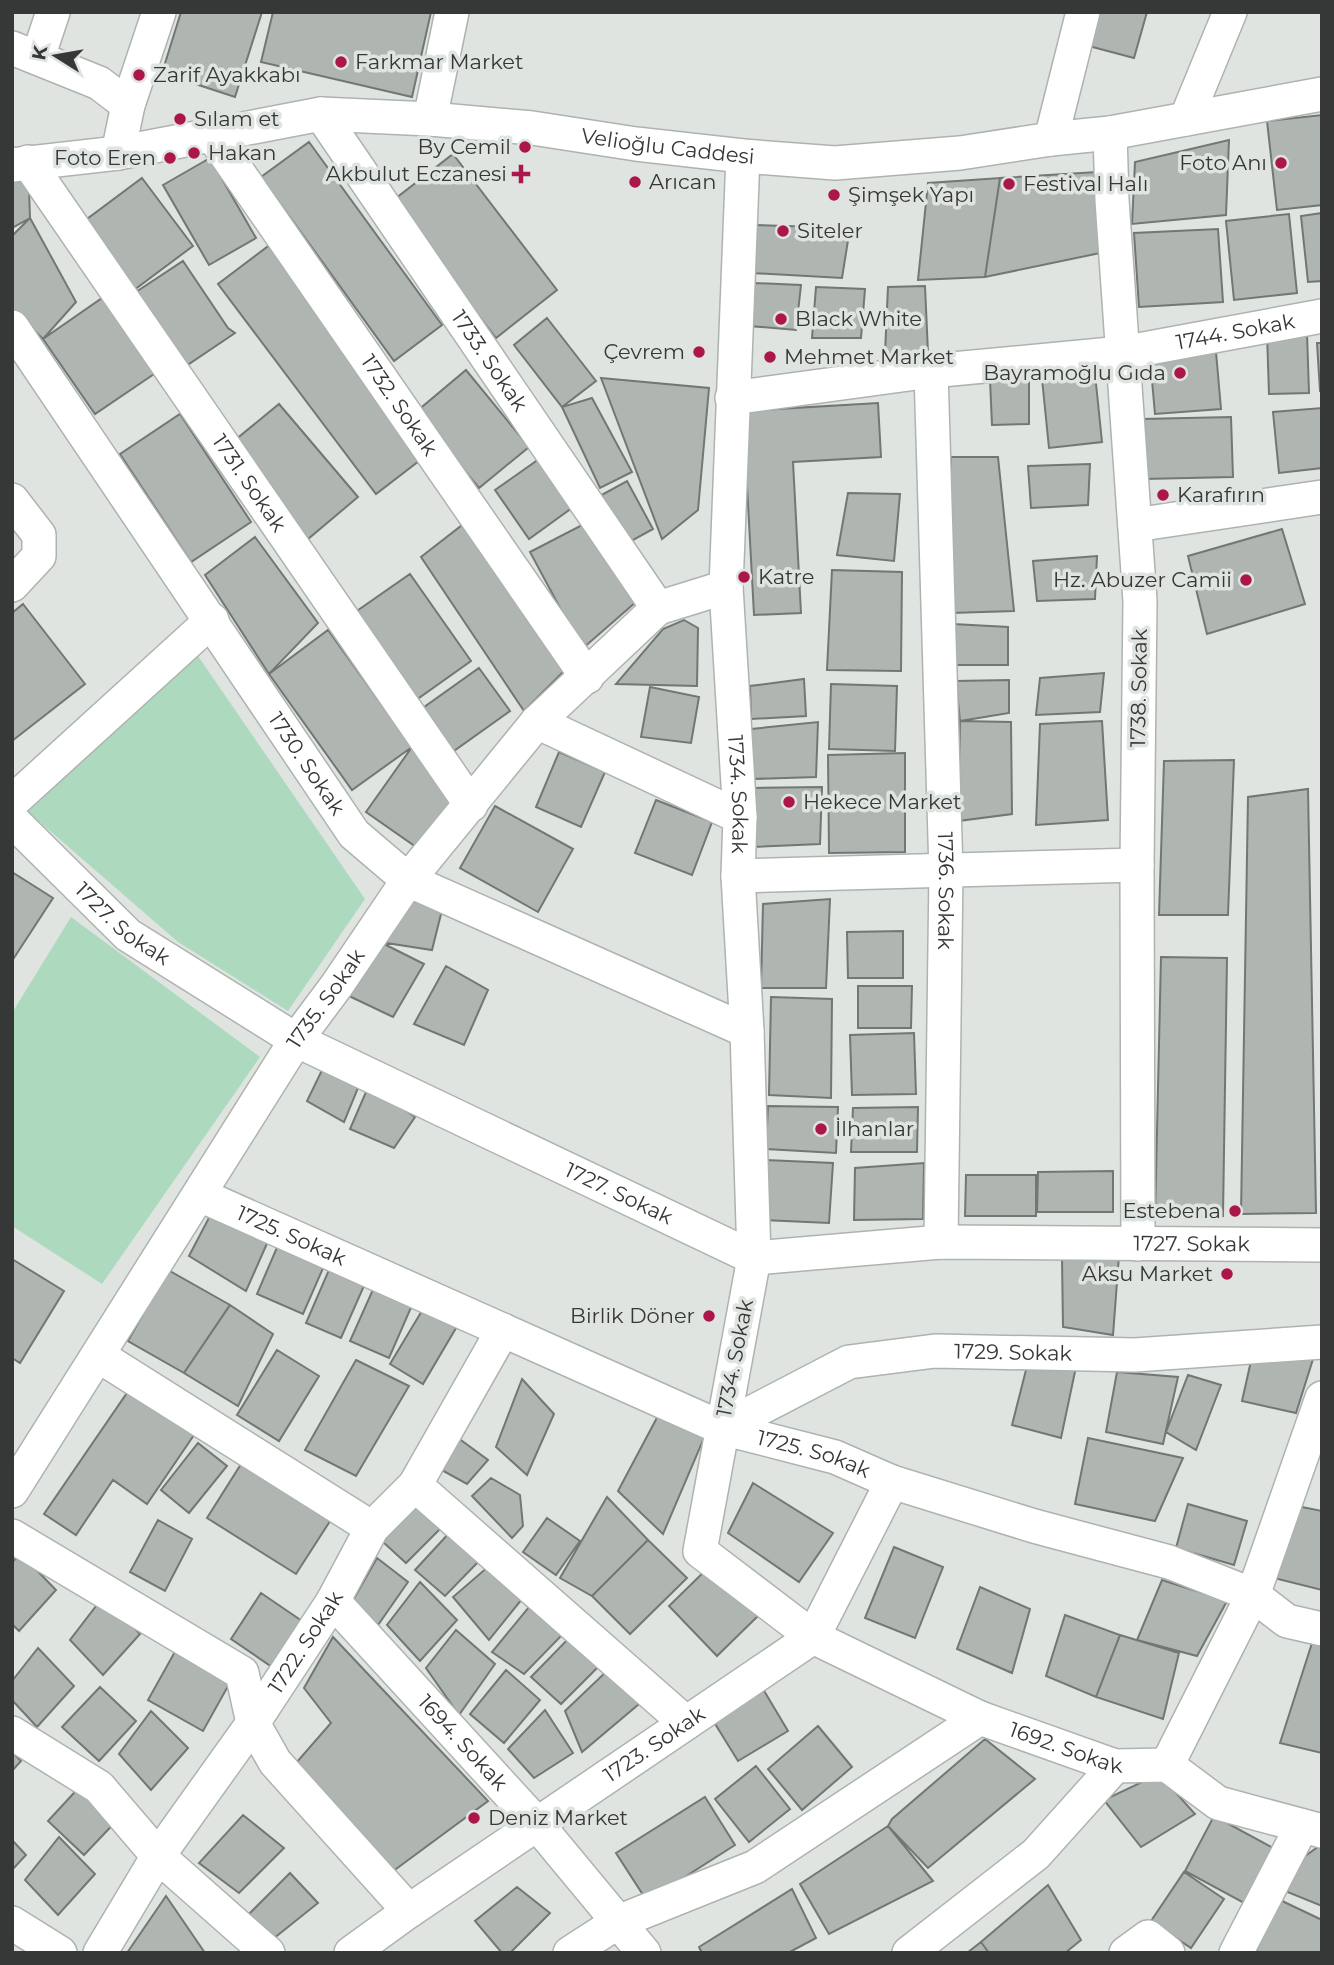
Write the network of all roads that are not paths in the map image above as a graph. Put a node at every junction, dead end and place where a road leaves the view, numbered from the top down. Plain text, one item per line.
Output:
1 (53, 12) edge
2 (159, 12) edge
3 (452, 12) edge
4 (1083, 12) edge
5 (1230, 12) edge
6 (25, 52) edge
7 (1322, 94) edge
8 (128, 105) junction
9 (321, 114) junction
10 (430, 118) junction
11 (1186, 119) junction
12 (1110, 132) junction
13 (211, 134) junction
14 (1051, 139) junction
15 (118, 153) junction
16 (743, 156) junction
17 (20, 163) edge
18 (1322, 316) edge
19 (16, 344) edge
20 (1122, 353) junction
21 (931, 371) junction
22 (733, 398) junction
23 (1322, 497) edge
24 (12, 500) edge
25 (1135, 525) junction
26 (12, 586) edge
27 (726, 587) junction
28 (658, 608) junction
29 (212, 620) junction
30 (587, 677) junction
31 (537, 722) junction
32 (12, 802) edge
33 (471, 805) junction
34 (740, 817) junction
35 (12, 820) edge
36 (1137, 865) junction
37 (946, 872) junction
38 (738, 876) junction
39 (408, 880) junction
40 (747, 1031) junction
41 (296, 1040) junction
42 (200, 1195) junction
43 (941, 1242) junction
44 (1138, 1244) junction
45 (1322, 1245) edge
46 (754, 1258) junction
47 (503, 1330) junction
48 (1322, 1342) edge
49 (99, 1356) junction
50 (1322, 1398) edge
51 (722, 1428) junction
52 (892, 1482) junction
53 (415, 1485) junction
54 (12, 1491) edge
55 (372, 1528) junction
56 (12, 1536) edge
57 (1253, 1595) junction
58 (333, 1601) junction
59 (1322, 1629) edge
60 (813, 1637) junction
61 (980, 1718) junction
62 (253, 1723) junction
63 (686, 1723) junction
64 (12, 1733) edge
65 (1167, 1765) junction
66 (1115, 1766) junction
67 (537, 1824) junction
68 (1312, 1828) edge
69 (158, 1856) junction
70 (410, 1911) junction
71 (618, 1922) junction
72 (12, 1923) edge
73 (60, 1953) edge
74 (100, 1953) edge
75 (268, 1953) edge
76 (351, 1953) edge
77 (570, 1953) edge
78 (644, 1953) edge
79 (909, 1953) edge
80 (1126, 1953) edge
81 (1168, 1953) edge
82 (1236, 1953) edge

1 - 6 street
2 - 8 street
3 - 10 street
4 - 14 street
5 - 11 street
6 - 8 street
7 - 11 street, Velioğlu Caddesi
8 - 15 street
9 - 10 street, Velioğlu Caddesi
9 - 13 street, Velioğlu Caddesi
9 - 28 street, 1733. Sokak
10 - 16 street, Velioğlu Caddesi
11 - 12 street, Velioğlu Caddesi
12 - 14 street, Velioğlu Caddesi
12 - 20 street, 1738. Sokak
13 - 15 street, Velioğlu Caddesi
13 - 30 street, 1732. Sokak
14 - 16 street, Velioğlu Caddesi
15 - 17 street, Velioğlu Caddesi
16 - 22 street, 1734. Sokak
17 - 33 street, 1731. Sokak
18 - 20 street, 1744. Sokak
19 - 29 street, 1730. Sokak
20 - 21 street, 1744. Sokak
20 - 25 street, 1738. Sokak
21 - 22 street, 1744. Sokak
21 - 37 street, 1736. Sokak
22 - 27 street, 1734. Sokak
23 - 25 street
24 - 26 street
25 - 36 street, 1738. Sokak
27 - 28 street, 1735. Sokak
27 - 34 street, 1734. Sokak
28 - 30 street, 1735. Sokak
29 - 32 street
29 - 39 street, 1730. Sokak
30 - 31 street, 1735. Sokak
31 - 33 street, 1735. Sokak
31 - 34 street
33 - 39 street, 1735. Sokak
34 - 38 street, 1734. Sokak
35 - 41 street, 1727. Sokak
36 - 37 street
36 - 44 street, 1738. Sokak
37 - 38 street
37 - 43 street, 1736. Sokak
38 - 40 street, 1734. Sokak
39 - 40 street, 1730. Sokak
39 - 41 street, 1735. Sokak
40 - 46 street, 1734. Sokak
41 - 42 street, 1735. Sokak
41 - 46 street, 1727. Sokak
42 - 47 street, 1725. Sokak
42 - 49 street, 1735. Sokak
43 - 44 street, 1727. Sokak
43 - 46 street, 1727. Sokak
44 - 45 street, 1727. Sokak
46 - 51 street, 1734. Sokak
47 - 51 street, 1725. Sokak
47 - 53 street, 1722. Sokak
48 - 51 street, 1729. Sokak
49 - 54 street, 1735. Sokak
49 - 55 street
50 - 57 street
51 - 52 street, 1725. Sokak
51 - 60 street, 1734. Sokak
52 - 57 street, 1725. Sokak
52 - 60 street, 1723. Sokak
53 - 55 street, 1722. Sokak
53 - 63 street
55 - 58 street, 1722. Sokak
56 - 62 street
57 - 59 street, 1725. Sokak
57 - 65 street
58 - 62 street, 1722. Sokak
58 - 67 street, 1694. Sokak
60 - 61 street, 1692. Sokak
60 - 63 street, 1723. Sokak
61 - 66 street, 1692. Sokak
61 - 71 street
62 - 69 street, 1722. Sokak
62 - 70 street
63 - 67 street, 1723. Sokak
64 - 69 street
65 - 66 street, 1692. Sokak
65 - 68 street
66 - 79 street
67 - 70 street, 1723. Sokak
67 - 71 street, 1694. Sokak
68 - 82 street
69 - 74 street, 1722. Sokak
69 - 75 street
70 - 76 street, 1723. Sokak
71 - 77 street
71 - 78 street, 1694. Sokak
72 - 73 street
80 - 81 street

